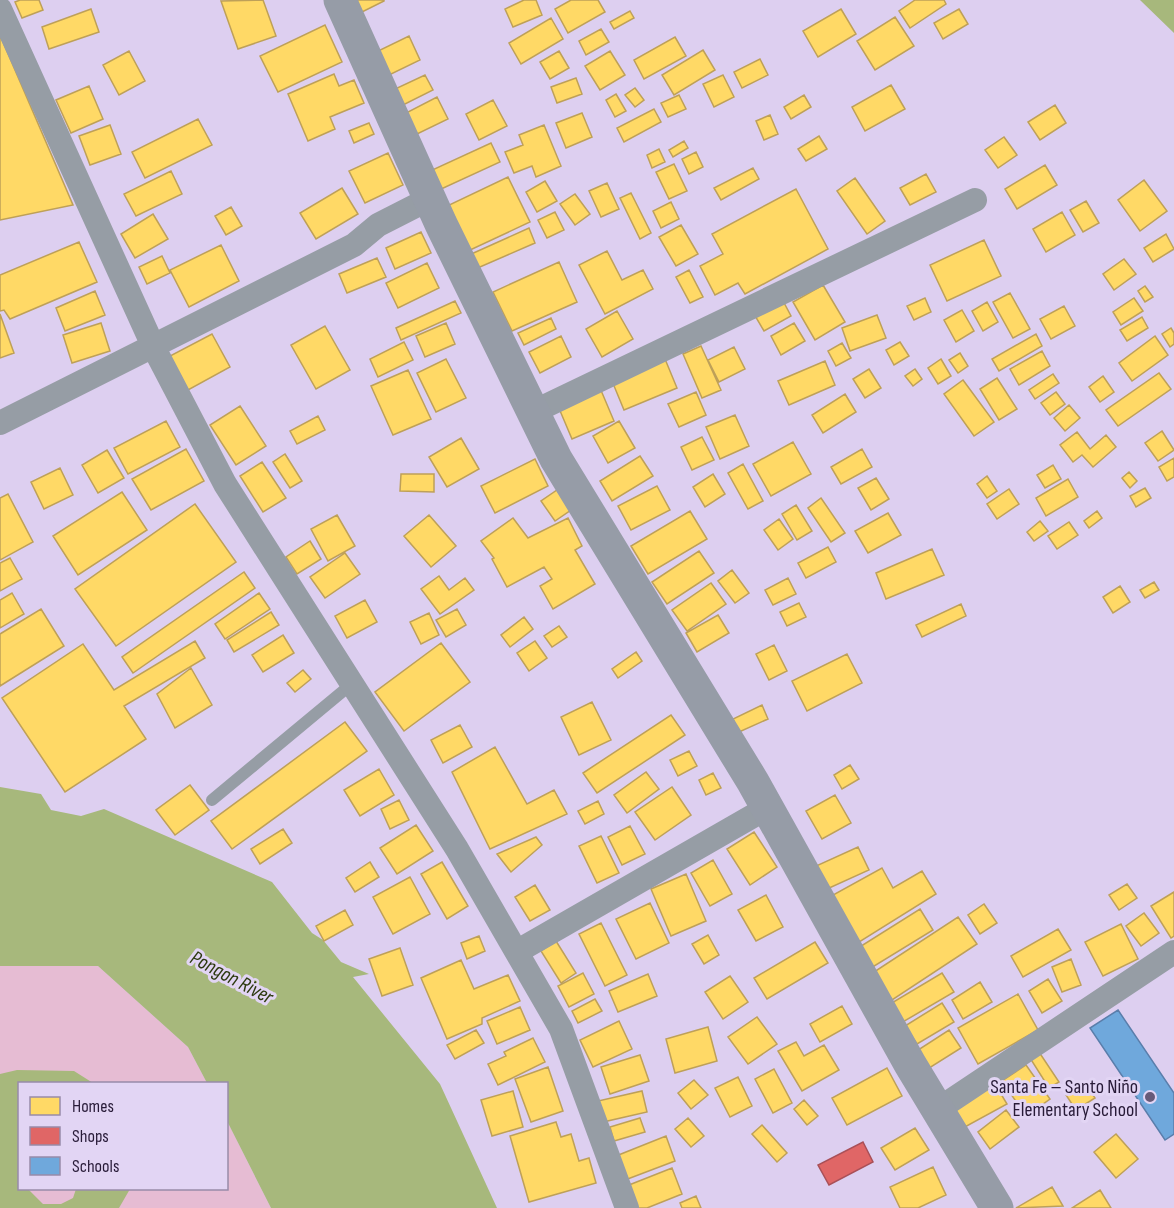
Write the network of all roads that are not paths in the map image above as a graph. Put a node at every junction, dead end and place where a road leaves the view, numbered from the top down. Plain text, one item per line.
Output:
1 (340, 0) edge
2 (0, 9) edge
3 (429, 199) junction
4 (975, 200) dead end
5 (154, 348) junction
6 (533, 412) junction
7 (0, 423) edge
8 (354, 682) junction
9 (212, 800) dead end
10 (767, 808) junction
11 (518, 951) junction
12 (1174, 952) edge
13 (937, 1110) junction
14 (627, 1208) edge
15 (997, 1208) edge

1 - 3 street
2 - 5 street
3 - 5 street
3 - 6 street
4 - 6 street
5 - 7 street
5 - 8 street
6 - 10 street
8 - 9 lane
8 - 11 street
10 - 11 street
10 - 13 street
11 - 14 street
12 - 13 street
13 - 15 street

